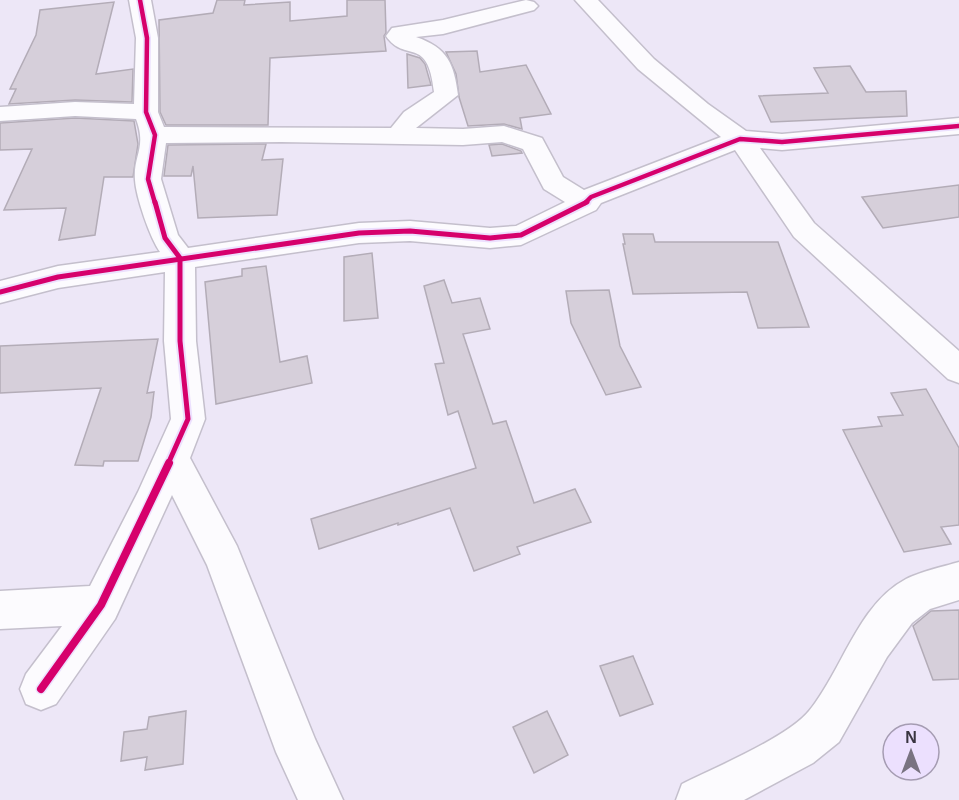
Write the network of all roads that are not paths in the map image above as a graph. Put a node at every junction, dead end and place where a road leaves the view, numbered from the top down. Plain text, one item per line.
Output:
1 (140, 0) edge
2 (586, 0) edge
3 (526, 6) dead end
4 (0, 114) edge
5 (151, 124) junction
6 (959, 126) edge
7 (399, 136) junction
8 (740, 139) junction
9 (586, 203) junction
10 (180, 258) junction
11 (0, 292) edge
12 (959, 370) edge
13 (188, 419) junction
14 (959, 581) edge
15 (101, 605) junction
16 (0, 610) edge
17 (41, 689) dead end
18 (321, 800) edge
19 (698, 800) edge

1 - 5 street
2 - 8 street
3 - 7 street
4 - 5 street
5 - 7 street
5 - 10 street
6 - 8 street
7 - 9 street
8 - 9 street
8 - 12 street
9 - 10 street
10 - 11 street
10 - 13 street
13 - 15 street
13 - 18 street
14 - 19 street
15 - 16 street
15 - 17 street

